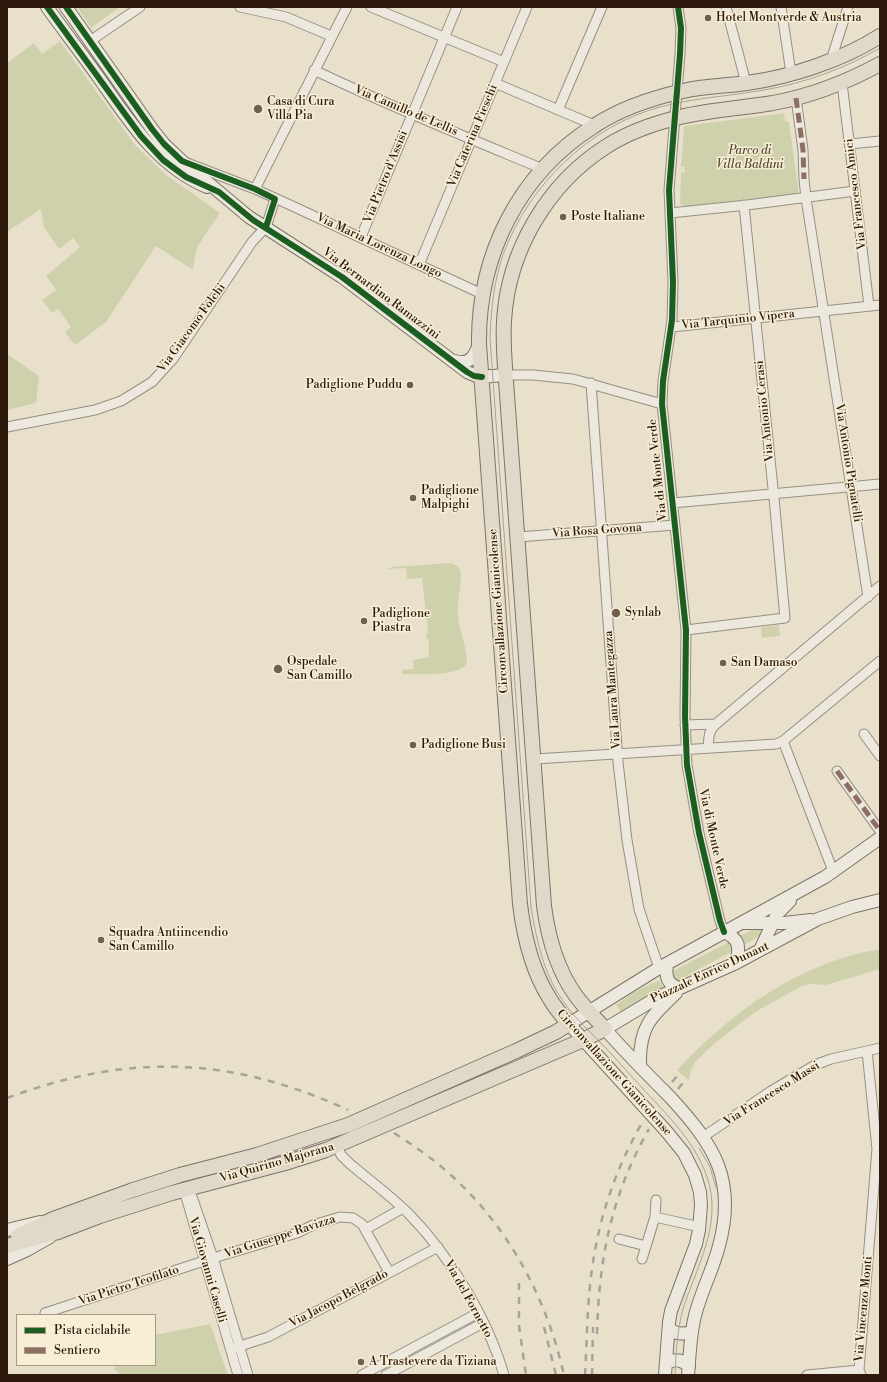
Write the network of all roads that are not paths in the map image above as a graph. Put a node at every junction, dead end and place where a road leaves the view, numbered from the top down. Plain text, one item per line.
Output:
1 (47, 7) edge
2 (140, 7) edge
3 (240, 7) edge
4 (347, 7) edge
5 (371, 7) edge
6 (457, 7) edge
7 (527, 7) edge
8 (602, 7) edge
9 (678, 7) edge
10 (726, 7) edge
11 (782, 7) edge
12 (848, 7) edge
13 (67, 8) edge
14 (55, 18) junction
15 (331, 36) junction
16 (880, 36) edge
17 (444, 38) junction
18 (89, 39) junction
19 (75, 45) junction
20 (831, 60) junction
21 (504, 62) junction
22 (880, 64) edge
23 (314, 70) junction
24 (791, 73) junction
25 (495, 83) junction
26 (746, 83) junction
27 (842, 83) junction
28 (678, 92) junction
29 (796, 98) junction
30 (558, 110) junction
31 (411, 115) junction
32 (675, 119) junction
33 (594, 125) junction
34 (472, 139) junction
35 (880, 141) edge
36 (850, 144) junction
37 (182, 161) junction
38 (543, 169) junction
39 (255, 189) junction
40 (855, 191) junction
41 (219, 192) junction
42 (276, 198) junction
43 (806, 198) junction
44 (744, 205) junction
45 (670, 213) junction
46 (266, 227) junction
47 (361, 237) junction
48 (419, 264) junction
49 (482, 294) junction
50 (880, 305) edge
51 (869, 306) junction
52 (824, 311) junction
53 (755, 318) junction
54 (672, 327) junction
55 (479, 344) junction
56 (448, 359) junction
57 (506, 375) junction
58 (482, 377) junction
59 (591, 383) junction
60 (662, 404) junction
61 (7, 427) edge
62 (880, 484) edge
63 (852, 487) junction
64 (774, 494) junction
65 (673, 503) junction
66 (675, 525) junction
67 (602, 531) junction
68 (518, 537) junction
69 (880, 586) edge
70 (868, 597) junction
71 (686, 630) junction
72 (880, 661) edge
73 (716, 724) junction
74 (685, 725) junction
75 (864, 734) dead end
76 (783, 741) junction
77 (708, 748) junction
78 (686, 749) junction
79 (617, 754) junction
80 (880, 756) edge
81 (534, 759) junction
82 (837, 771) dead end
83 (880, 831) edge
84 (880, 838) edge
85 (833, 871) junction
86 (799, 892) junction
87 (880, 900) edge
88 (787, 904) junction
89 (818, 919) junction
90 (795, 922) junction
91 (741, 923) junction
92 (773, 923) junction
93 (724, 932) junction
94 (760, 950) junction
95 (736, 963) junction
96 (663, 966) junction
97 (680, 988) junction
98 (589, 1011) junction
99 (569, 1024) junction
100 (605, 1029) junction
101 (583, 1040) junction
102 (880, 1048) edge
103 (867, 1051) junction
104 (640, 1066) junction
105 (348, 1125) junction
106 (703, 1137) junction
107 (289, 1145) junction
108 (337, 1146) junction
109 (878, 1149) edge
110 (280, 1164) junction
111 (180, 1175) junction
112 (186, 1189) junction
113 (656, 1200) dead end
114 (403, 1208) junction
115 (655, 1216) junction
116 (55, 1225) junction
117 (700, 1227) junction
118 (7, 1230) edge
119 (366, 1230) junction
120 (619, 1239) dead end
121 (7, 1242) edge
122 (7, 1246) edge
123 (646, 1246) junction
124 (438, 1247) junction
125 (213, 1258) junction
126 (7, 1259) edge
127 (642, 1259) dead end
128 (204, 1261) junction
129 (390, 1272) junction
130 (45, 1313) dead end
131 (478, 1313) junction
132 (483, 1323) junction
133 (668, 1329) junction
134 (692, 1331) junction
135 (235, 1348) junction
136 (666, 1369) edge
137 (689, 1371) edge
138 (860, 1372) edge
139 (364, 1374) edge
140 (238, 1375) edge
141 (248, 1375) edge
142 (386, 1375) edge
143 (504, 1375) edge
144 (807, 1375) edge

1 - 14 street, Via Bernardino Ramazzini
2 - 18 street
3 - 15 street
4 - 15 street
5 - 17 street
6 - 17 street, Via Pietro d'Assisi
7 - 21 street, Via Caterina Fieschi
8 - 30 street
9 - 28 street, Via di Monte Verde
10 - 26 street
11 - 24 street
12 - 20 street
13 - 14 street, Via Bernardino Ramazzini
13 - 18 street, Via Bernardino Ramazzini
14 - 19 street, Via Bernardino Ramazzini
15 - 23 street
16 - 20 main road, Circonvallazione Gianicolense
17 - 21 street
17 - 31 street, Via Pietro d'Assisi
18 - 19 street
18 - 37 street, Via Bernardino Ramazzini
19 - 41 street, Via Bernardino Ramazzini
20 - 24 main road, Circonvallazione Gianicolense
21 - 25 street, Via Caterina Fieschi
22 - 27 main road, Circonvallazione Gianicolense
23 - 31 street, Via Camillo de Lellis
23 - 39 street
24 - 26 main road, Circonvallazione Gianicolense
25 - 30 street
25 - 34 street, Via Caterina Fieschi
26 - 28 main road, Circonvallazione Gianicolense
27 - 29 main road, Circonvallazione Gianicolense
27 - 36 street, Via Francesco Amici
28 - 32 street, Via di Monte Verde
28 - 33 main road, Circonvallazione Gianicolense
29 - 32 main road, Circonvallazione Gianicolense
29 - 43 street
30 - 33 street
31 - 34 street, Via Camillo de Lellis
31 - 47 street, Via Pietro d'Assisi
32 - 45 street, Via di Monte Verde
32 - 57 main road, Circonvallazione Gianicolense
33 - 38 main road, Circonvallazione Gianicolense
34 - 38 street, Via Camillo de Lellis
34 - 48 street, Via Caterina Fieschi
35 - 36 street
36 - 40 street, Via Francesco Amici
37 - 39 street, Via Bernardino Ramazzini
37 - 41 street, Via Bernardino Ramazzini
38 - 49 main road, Circonvallazione Gianicolense
39 - 42 street, Via Bernardino Ramazzini
40 - 43 street
40 - 51 street, Via Francesco Amici
41 - 46 street, Via Bernardino Ramazzini
42 - 46 street
42 - 47 street, Via Maria Lorenza Longo
43 - 44 street
43 - 52 street, Via Antonio Pignatelli
44 - 45 street
44 - 53 street, Via Antonio Cerasi
45 - 54 street, Via di Monte Verde
46 - 56 street, Via Bernardino Ramazzini
46 - 61 street, Via Giacomo Folchi
47 - 48 street, Via Maria Lorenza Longo
48 - 49 street, Via Maria Lorenza Longo
49 - 55 main road, Circonvallazione Gianicolense
50 - 51 street, Via Tarquinio Vipera
51 - 52 street, Via Tarquinio Vipera
52 - 53 street, Via Tarquinio Vipera
52 - 63 street, Via Antonio Pignatelli
53 - 54 street, Via Tarquinio Vipera
53 - 64 street, Via Antonio Cerasi
54 - 60 street, Via di Monte Verde
55 - 56 street
55 - 58 main road, Circonvallazione Gianicolense
56 - 58 street, Via Bernardino Ramazzini
57 - 58 street
57 - 59 street
57 - 68 main road, Circonvallazione Gianicolense
58 - 99 main road, Circonvallazione Gianicolense
59 - 60 street
59 - 67 street, Via Laura Mantegazza
60 - 65 street, Via di Monte Verde
62 - 63 street
63 - 64 street
63 - 70 street, Via Antonio Pignatelli
64 - 65 street
64 - 71 street, Via Antonio Cerasi
65 - 66 street, Via di Monte Verde
66 - 67 street, Via Rosa Govona
66 - 71 street, Via di Monte Verde
67 - 68 street, Via Rosa Govona
67 - 79 street, Via Laura Mantegazza
68 - 81 main road, Circonvallazione Gianicolense
69 - 70 street
70 - 73 street
71 - 74 street, Via di Monte Verde
72 - 76 street
73 - 74 street
73 - 77 street
74 - 78 street, Via di Monte Verde
75 - 80 street
76 - 77 street
76 - 85 street
77 - 78 street
78 - 79 street
78 - 93 street, Via di Monte Verde
79 - 81 street
79 - 96 street, Via Laura Mantegazza
81 - 98 main road, Circonvallazione Gianicolense
82 - 83 street
84 - 85 street
85 - 86 street
86 - 88 street
86 - 91 street, Piazzale Enrico Dunant
87 - 89 street
88 - 90 street
88 - 92 street
89 - 90 street
89 - 94 street, Piazzale Enrico Dunant
90 - 92 street
91 - 92 street
91 - 93 street, Piazzale Enrico Dunant
92 - 94 street
93 - 95 street
93 - 96 street, Piazzale Enrico Dunant
94 - 95 street, Piazzale Enrico Dunant
95 - 97 street, Piazzale Enrico Dunant
96 - 97 street
96 - 98 street, Piazzale Enrico Dunant
97 - 100 street, Piazzale Enrico Dunant
97 - 104 street
98 - 99 street, Piazzale Enrico Dunant
98 - 100 main road, Circonvallazione Gianicolense
99 - 101 street, Circonvallazione Gianicolense
99 - 105 main road, Via Quirino Majorana
100 - 101 main road, Piazzale Enrico Dunant
100 - 104 street, Circonvallazione Gianicolense
101 - 108 main road, Via Quirino Majorana
101 - 117 street, Circonvallazione Gianicolense
102 - 103 street, Via Francesco Massi
103 - 106 street, Via Francesco Massi
103 - 109 street, Via Vincenzo Monti
104 - 106 street, Circonvallazione Gianicolense
105 - 107 main road, Via Quirino Majorana
105 - 108 main road
106 - 134 street, Circonvallazione Gianicolense
107 - 110 main road
107 - 111 main road, Via Quirino Majorana
108 - 110 main road, Via Quirino Majorana
108 - 114 street, Via del Fornetto
109 - 138 street, Via Vincenzo Monti
110 - 112 main road, Via Quirino Majorana
111 - 112 main road
111 - 116 main road, Via Quirino Majorana
112 - 116 main road, Via Quirino Majorana
112 - 125 street, Via Giovanni Caselli
112 - 128 street, Via Giovanni Caselli
113 - 115 street
114 - 119 street
114 - 124 street, Via del Fornetto
115 - 117 street
115 - 123 street
116 - 118 street, Via Quirino Majorana
116 - 121 main road, Via Quirino Majorana
116 - 122 main road, Via Quirino Majorana
116 - 126 street
117 - 133 street, Circonvallazione Gianicolense
119 - 125 street, Via Giuseppe Ravizza
119 - 129 street, Via Giuseppe Ravizza
120 - 123 street
123 - 127 street
124 - 129 street, Via Jacopo Belgrado
124 - 131 street, Via del Fornetto
125 - 128 street, Via Pietro Teofilato
125 - 135 street, Via Giovanni Caselli
128 - 130 street, Via Pietro Teofilato
128 - 135 street, Via Giovanni Caselli
129 - 135 street, Via Jacopo Belgrado
131 - 132 street, Via del Fornetto
131 - 139 street
132 - 142 street
132 - 143 street, Via del Fornetto
133 - 134 street
133 - 136 street, Circonvallazione Gianicolense
134 - 137 street, Circonvallazione Gianicolense
135 - 140 street, Via Giovanni Caselli
135 - 141 street, Via Giovanni Caselli
136 - 137 street
138 - 144 street

